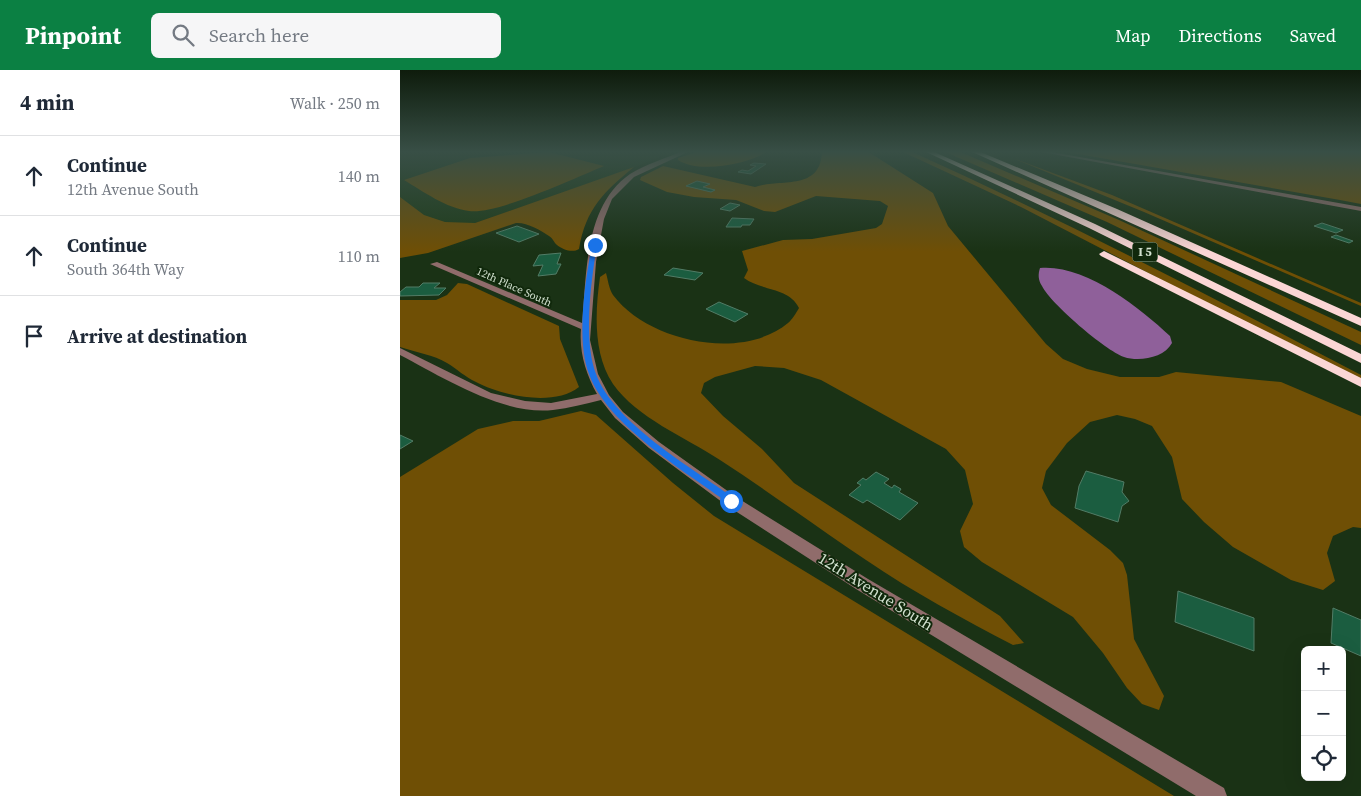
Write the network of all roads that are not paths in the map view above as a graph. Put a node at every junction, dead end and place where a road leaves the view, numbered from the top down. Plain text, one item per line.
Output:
1 (623, 185) edge
2 (1002, 185) edge
3 (1053, 185) edge
4 (1230, 185) edge
5 (1361, 208) edge
6 (1104, 254) dead end
7 (434, 264) dead end
8 (1361, 322) edge
9 (585, 334) junction
10 (400, 351) edge
11 (1361, 359) edge
12 (1361, 384) edge
13 (604, 396) junction
14 (1216, 796) edge

1 - 9 street, 12th Avenue South
2 - 11 highway, I 5
3 - 8 highway, I 5
4 - 5 street
6 - 12 highway
7 - 9 street, 12th Place South
9 - 13 street, 12th Avenue South
10 - 13 street
13 - 14 street, 12th Avenue South

